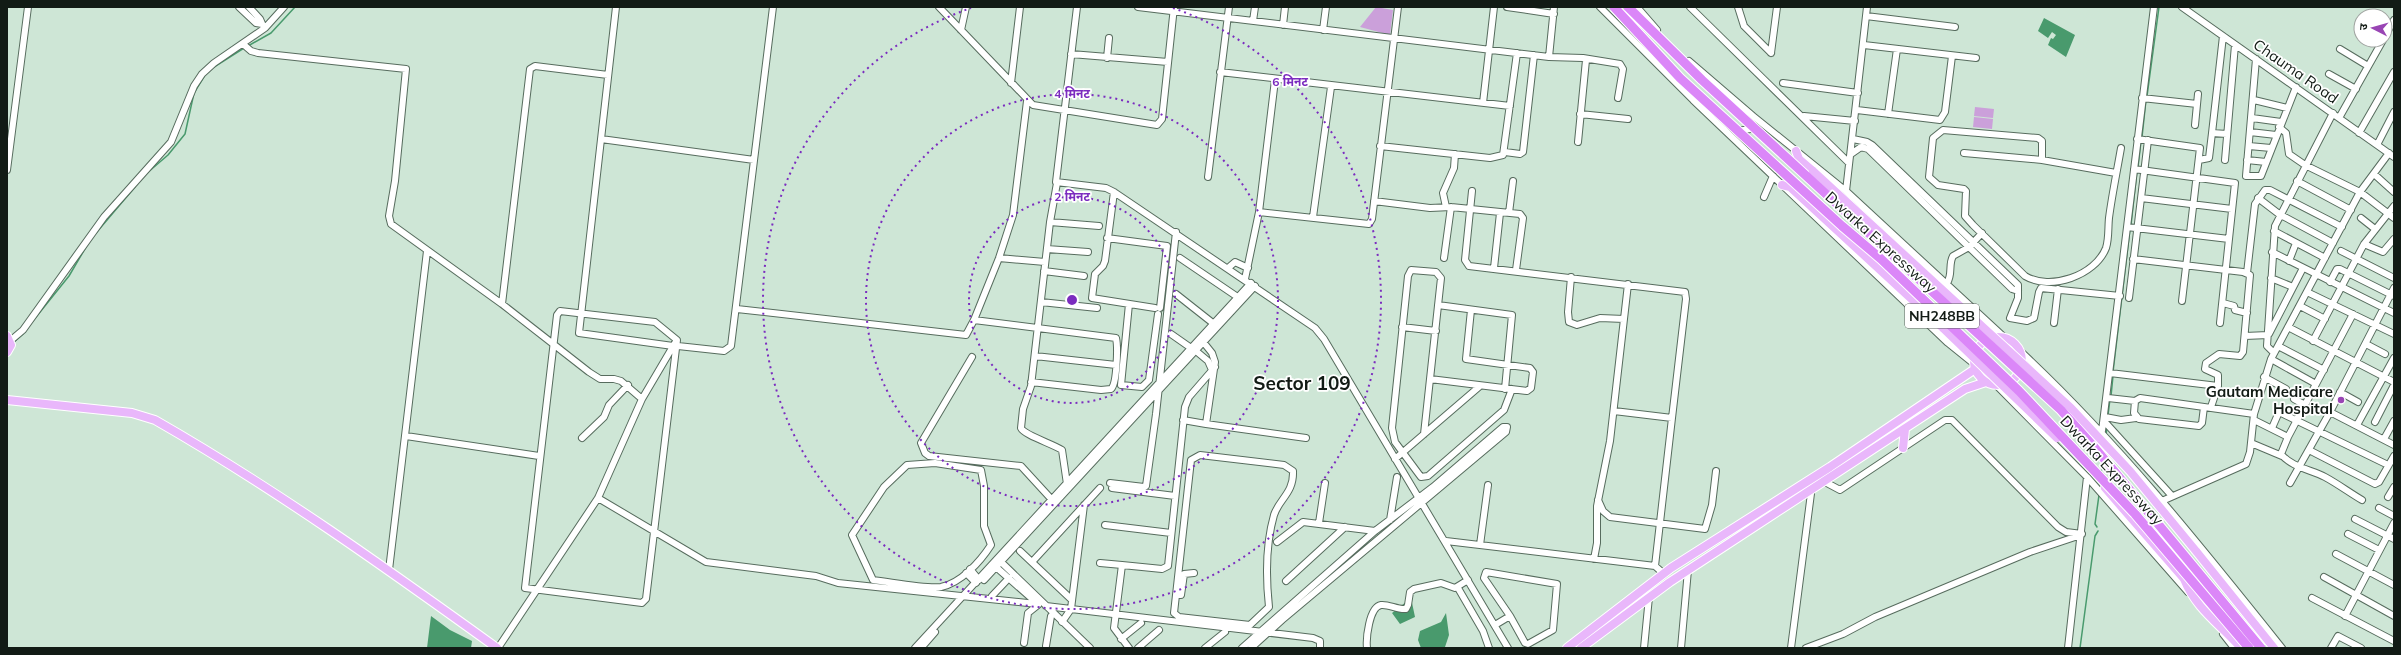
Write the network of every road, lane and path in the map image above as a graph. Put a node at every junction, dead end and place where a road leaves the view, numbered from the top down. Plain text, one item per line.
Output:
1 (28, 7) edge
2 (239, 7) edge
3 (249, 7) edge
4 (284, 7) edge
5 (616, 7) edge
6 (773, 7) edge
7 (939, 7) edge
8 (966, 7) edge
9 (1020, 7) edge
10 (1077, 7) edge
11 (1138, 7) edge
12 (1229, 7) edge
13 (1255, 7) edge
14 (1285, 7) edge
15 (1326, 7) edge
16 (1398, 7) edge
17 (1494, 7) edge
18 (1507, 7) edge
19 (1554, 7) edge
20 (1600, 7) edge
21 (1614, 7) edge
22 (1628, 7) edge
23 (1637, 7) edge
24 (1690, 7) edge
25 (1738, 7) edge
26 (1776, 7) edge
27 (1867, 7) edge
28 (2154, 7) edge
29 (2182, 7) edge
30 (1174, 9) edge
31 (1554, 14) junction
32 (1866, 16) junction
33 (1228, 18) junction
34 (1254, 21) junction
35 (1283, 25) junction
36 (263, 26) junction
37 (1955, 27) dead end
38 (961, 30) junction
39 (1323, 30) junction
40 (2223, 36) junction
41 (1109, 38) dead end
42 (1394, 38) junction
43 (243, 44) junction
44 (1864, 44) junction
45 (2235, 45) junction
46 (2378, 48) edge
47 (1489, 49) junction
48 (1897, 49) junction
49 (2340, 49) dead end
50 (1517, 53) junction
51 (1071, 54) junction
52 (1534, 55) junction
53 (1952, 56) junction
54 (1549, 57) junction
55 (1107, 58) junction
56 (1976, 58) dead end
57 (1586, 60) junction
58 (2256, 60) junction
59 (1168, 62) junction
60 (2368, 66) junction
61 (1220, 72) junction
62 (2394, 72) edge
63 (2329, 74) dead end
64 (608, 75) junction
65 (1275, 80) junction
66 (1010, 83) junction
67 (1783, 83) dead end
68 (1331, 87) junction
69 (2296, 87) junction
70 (2356, 88) junction
71 (1387, 92) junction
72 (1858, 93) junction
73 (2198, 94) dead end
74 (1618, 98) dead end
75 (2142, 98) junction
76 (2254, 100) junction
77 (1027, 101) junction
78 (1483, 103) junction
79 (2197, 104) junction
80 (1510, 106) junction
81 (2287, 108) junction
82 (1857, 110) junction
83 (1065, 111) junction
84 (2394, 112) edge
85 (2333, 113) junction
86 (1580, 114) junction
87 (1888, 114) junction
88 (1804, 116) junction
89 (2252, 118) junction
90 (2339, 118) junction
91 (1628, 119) dead end
92 (1855, 121) junction
93 (2280, 124) junction
94 (2194, 125) dead end
95 (1766, 126) junction
96 (2250, 132) junction
97 (1727, 133) junction
98 (2212, 133) junction
99 (2359, 133) junction
100 (2227, 134) junction
101 (2276, 135) junction
102 (601, 139) junction
103 (1853, 139) junction
104 (2137, 139) junction
105 (1862, 140) junction
106 (2148, 140) junction
107 (1578, 142) dead end
108 (2377, 145) junction
109 (1380, 146) junction
110 (2249, 146) junction
111 (1861, 147) junction
112 (2121, 148) dead end
113 (2271, 148) junction
114 (1796, 151) junction
115 (1505, 152) junction
116 (1964, 153) dead end
117 (1455, 154) junction
118 (1851, 154) junction
119 (2392, 155) edge
120 (754, 160) junction
121 (2042, 160) junction
122 (2199, 160) junction
123 (2225, 160) dead end
124 (2247, 160) junction
125 (2266, 162) junction
126 (1850, 163) junction
127 (2305, 165) junction
128 (2134, 169) junction
129 (7, 170) edge
130 (2144, 170) junction
131 (2116, 173) junction
132 (2374, 174) junction
133 (1773, 176) junction
134 (1208, 177) dead end
135 (2197, 178) junction
136 (1513, 181) dead end
137 (2297, 181) junction
138 (1057, 183) junction
139 (1786, 186) junction
140 (1472, 190) dead end
141 (1846, 191) junction
142 (1114, 192) junction
143 (2360, 192) junction
144 (2394, 192) edge
145 (1764, 197) dead end
146 (2141, 198) junction
147 (2258, 198) junction
148 (2288, 198) junction
149 (1374, 201) junction
150 (2194, 204) junction
151 (2394, 206) edge
152 (1448, 207) junction
153 (1470, 209) junction
154 (2232, 209) junction
155 (2351, 210) junction
156 (1259, 212) junction
157 (1500, 213) junction
158 (1509, 213) junction
159 (2388, 213) junction
160 (2280, 214) junction
161 (1313, 217) junction
162 (2361, 218) dead end
163 (2394, 218) edge
164 (1050, 222) junction
165 (1099, 226) dead end
166 (2131, 227) junction
167 (2342, 227) junction
168 (2376, 229) junction
169 (2274, 231) junction
170 (1176, 232) junction
171 (1982, 233) junction
172 (2190, 234) junction
173 (1107, 238) junction
174 (2229, 239) junction
175 (2394, 239) edge
176 (1988, 240) junction
177 (2296, 243) junction
178 (2333, 243) junction
179 (2364, 244) junction
180 (1971, 245) junction
181 (1047, 248) junction
182 (427, 251) junction
183 (1978, 251) junction
184 (1088, 252) dead end
185 (2272, 252) junction
186 (2341, 252) dead end
187 (999, 258) junction
188 (1180, 258) dead end
189 (1444, 258) dead end
190 (2325, 258) junction
191 (2355, 258) junction
192 (2133, 259) junction
193 (2288, 261) junction
194 (1045, 262) junction
195 (2186, 266) junction
196 (1228, 268) junction
197 (1248, 268) junction
198 (1494, 268) junction
199 (2303, 268) junction
200 (1516, 270) junction
201 (2226, 270) junction
202 (1044, 271) junction
203 (2247, 273) junction
204 (2348, 273) junction
205 (2316, 275) junction
206 (1084, 276) dead end
207 (1571, 277) junction
208 (2271, 278) junction
209 (2394, 278) edge
210 (1245, 279) junction
211 (2330, 282) junction
212 (1947, 283) junction
213 (1253, 284) junction
214 (1628, 284) junction
215 (2293, 287) junction
216 (2342, 287) junction
217 (2058, 290) junction
218 (2307, 292) junction
219 (2393, 293) edge
220 (1176, 294) dead end
221 (2120, 296) junction
222 (1239, 298) junction
223 (2129, 298) dead end
224 (2182, 300) dead end
225 (1041, 302) junction
226 (2223, 303) junction
227 (502, 304) junction
228 (1129, 304) junction
229 (2333, 304) junction
230 (1438, 305) junction
231 (2300, 306) junction
232 (1097, 308) dead end
233 (2384, 308) junction
234 (737, 309) junction
235 (1158, 310) junction
236 (1471, 310) junction
237 (580, 311) junction
238 (2247, 313) junction
239 (2394, 313) edge
240 (2353, 314) junction
241 (1624, 319) junction
242 (2325, 319) junction
243 (974, 320) junction
244 (2054, 323) dead end
245 (2220, 323) dead end
246 (1214, 324) junction
247 (2375, 325) junction
248 (1402, 326) junction
249 (1038, 327) junction
250 (2288, 327) junction
251 (1436, 331) junction
252 (1171, 334) dead end
253 (2394, 334) edge
254 (2268, 335) junction
255 (2244, 336) junction
256 (8, 338) edge
257 (2005, 338) junction
258 (2313, 340) junction
259 (1204, 343) junction
260 (676, 344) junction
261 (2366, 344) junction
262 (554, 346) junction
263 (2278, 346) junction
264 (1194, 349) junction
265 (2018, 349) junction
266 (2334, 351) junction
267 (7, 352) edge
268 (2274, 353) junction
269 (2385, 354) dead end
270 (1034, 356) junction
271 (972, 357) dead end
272 (2394, 358) edge
273 (2271, 359) junction
274 (2356, 362) junction
275 (1116, 365) junction
276 (1507, 365) junction
277 (1975, 366) junction
278 (1214, 369) junction
279 (2324, 370) junction
280 (2110, 373) junction
281 (2264, 377) junction
282 (2384, 377) junction
283 (1430, 379) junction
284 (1149, 380) junction
285 (1031, 382) junction
286 (1986, 382) junction
287 (2316, 384) junction
288 (628, 385) junction
289 (1996, 385) junction
290 (2394, 385) edge
291 (1144, 386) junction
292 (1158, 386) junction
293 (1480, 386) junction
294 (2218, 386) junction
295 (1505, 389) junction
296 (1512, 389) junction
297 (2286, 389) dead end
298 (1150, 392) junction
299 (2340, 392) junction
300 (2108, 398) junction
301 (642, 399) junction
302 (7, 400) edge
303 (2294, 400) dead end
304 (2135, 401) junction
305 (2370, 401) junction
306 (2358, 402) dead end
307 (2305, 405) junction
308 (2208, 407) junction
309 (2382, 408) junction
310 (1614, 410) junction
311 (2330, 412) junction
312 (2254, 417) junction
313 (1672, 418) junction
314 (2136, 418) junction
315 (2104, 419) junction
316 (1183, 420) junction
317 (2394, 421) edge
318 (2297, 422) junction
319 (2375, 422) dead end
320 (1206, 424) junction
321 (2357, 425) junction
322 (2272, 428) junction
323 (1905, 429) junction
324 (2319, 432) junction
325 (1424, 434) junction
326 (2105, 434) junction
327 (406, 436) junction
328 (2288, 436) junction
329 (582, 438) dead end
330 (1306, 438) dead end
331 (2384, 439) junction
332 (2251, 443) junction
333 (2394, 445) edge
334 (1903, 448) junction
335 (2309, 450) junction
336 (1402, 453) junction
337 (539, 456) junction
338 (2282, 456) junction
339 (2394, 456) edge
340 (1395, 459) junction
341 (2388, 465) junction
342 (2298, 466) junction
343 (1716, 471) dead end
344 (1397, 477) dead end
345 (2087, 477) junction
346 (1813, 478) junction
347 (1825, 482) junction
348 (1324, 483) dead end
349 (2290, 483) dead end
350 (1067, 484) junction
351 (1488, 485) dead end
352 (2394, 487) edge
353 (1100, 488) dead end
354 (1812, 490) junction
355 (1174, 496) junction
356 (2172, 496) junction
357 (1418, 497) junction
358 (2388, 497) dead end
359 (598, 498) junction
360 (1598, 500) junction
361 (2362, 500) dead end
362 (1053, 501) junction
363 (2162, 501) junction
364 (1421, 504) junction
365 (1084, 505) junction
366 (2379, 508) dead end
367 (2394, 516) edge
368 (2355, 519) dead end
369 (1390, 520) junction
370 (1319, 523) junction
371 (1659, 523) junction
372 (2394, 523) edge
373 (1105, 525) dead end
374 (1345, 527) junction
375 (656, 531) junction
376 (1375, 531) junction
377 (1171, 533) junction
378 (2082, 534) junction
379 (2348, 534) dead end
380 (2387, 536) junction
381 (2394, 539) edge
382 (1446, 541) junction
383 (1277, 542) dead end
384 (1480, 545) junction
385 (2379, 550) junction
386 (1020, 551) dead end
387 (2336, 554) dead end
388 (1594, 559) junction
389 (1032, 562) junction
390 (1100, 563) dead end
391 (998, 564) junction
392 (1122, 565) junction
393 (1655, 566) junction
394 (389, 570) junction
395 (1688, 570) junction
396 (968, 571) junction
397 (2368, 571) junction
398 (1194, 573) dead end
399 (1664, 574) junction
400 (2324, 577) dead end
401 (1009, 578) junction
402 (1468, 580) junction
403 (1286, 581) dead end
404 (978, 582) junction
405 (2394, 585) edge
406 (1458, 588) junction
407 (538, 590) junction
408 (1025, 593) junction
409 (2190, 594) junction
410 (1176, 595) junction
411 (992, 596) dead end
412 (2355, 596) junction
413 (966, 597) junction
414 (1649, 597) junction
415 (2312, 598) dead end
416 (1072, 600) junction
417 (1015, 601) junction
418 (1038, 604) junction
419 (1046, 606) junction
420 (1270, 607) junction
421 (1071, 609) junction
422 (1115, 614) junction
423 (1263, 614) junction
424 (1051, 616) junction
425 (1510, 616) junction
426 (2345, 616) junction
427 (2394, 616) edge
428 (1279, 619) junction
429 (2213, 621) junction
430 (1062, 622) junction
431 (1141, 623) dead end
432 (1273, 625) junction
433 (1495, 625) junction
434 (1159, 630) dead end
435 (1225, 632) dead end
436 (1264, 634) junction
437 (1122, 639) junction
438 (2394, 641) edge
439 (1024, 643) dead end
440 (1046, 646) dead end
441 (498, 648) edge
442 (915, 648) edge
443 (921, 648) edge
444 (1084, 648) edge
445 (1090, 648) edge
446 (1129, 648) edge
447 (1138, 648) edge
448 (1205, 648) edge
449 (1242, 648) edge
450 (1251, 648) edge
451 (1320, 648) edge
452 (1367, 648) edge
453 (1489, 648) edge
454 (1508, 648) edge
455 (1568, 648) edge
456 (1581, 648) edge
457 (1644, 648) edge
458 (1681, 648) edge
459 (1791, 648) edge
460 (1806, 648) edge
461 (2068, 648) edge
462 (2234, 648) edge
463 (2241, 648) edge
464 (2249, 648) edge
465 (2261, 648) edge
466 (2274, 648) edge
467 (2282, 648) edge
468 (2331, 648) edge
469 (2361, 648) edge

1 - 129 street
2 - 36 street
3 - 36 street
4 - 36 street
5 - 64 street
6 - 120 street
7 - 38 street
8 - 38 street
9 - 66 street
10 - 51 street
11 - 30 street
12 - 33 street
13 - 34 street
14 - 35 street
15 - 39 street
16 - 42 street
17 - 47 street
18 - 31 street
19 - 31 street
20 - 97 street
21 - 464 highway, Dwarka Expressway / NH248BB, bridge
22 - 465 highway, Dwarka Expressway / NH248BB, bridge
23 - 95 street
24 - 88 street
25 - 26 street
27 - 32 street
28 - 75 street
29 - 40 street, Chauma Road
30 - 33 street
30 - 59 street
31 - 54 street
32 - 37 street
32 - 44 street
33 - 34 street
33 - 61 street
34 - 35 street
35 - 39 street
36 - 43 street
38 - 66 street
39 - 42 street
40 - 45 street, Chauma Road
40 - 98 street
41 - 55 street
42 - 47 street
42 - 71 street
43 - 182 street
43 - 256 street
44 - 48 street
44 - 72 street
45 - 58 street, Chauma Road
45 - 100 street
46 - 60 street
47 - 50 street
47 - 78 street
48 - 53 street
48 - 87 street
49 - 60 street
50 - 52 street
50 - 80 street
51 - 55 street
51 - 83 street
52 - 54 street
52 - 115 street
53 - 56 street
53 - 87 street
54 - 57 street
55 - 59 street
57 - 74 street
57 - 86 street
58 - 69 street, Chauma Road
58 - 76 street
59 - 83 street
60 - 70 street
61 - 65 street
61 - 134 street
62 - 99 street
63 - 70 street
64 - 102 street
64 - 227 street
65 - 68 street
65 - 156 street
66 - 77 street
67 - 72 street
68 - 71 street
68 - 161 street
69 - 81 street
69 - 85 street, Chauma Road
70 - 90 street
71 - 78 street
71 - 109 street
72 - 82 street
73 - 79 street
75 - 79 street
75 - 104 street
76 - 81 street
76 - 89 street
77 - 83 street
77 - 187 street
78 - 80 street
79 - 94 street
80 - 115 street
81 - 93 street
82 - 87 street
82 - 92 street
83 - 138 street
84 - 108 street
85 - 90 street, Chauma Road
85 - 127 street
86 - 91 street
86 - 107 street
88 - 92 street
88 - 126 street
89 - 93 street
89 - 96 street
90 - 99 street, Chauma Road
92 - 103 street
93 - 101 street
93 - 127 street
95 - 97 street
95 - 114 street
96 - 101 street
96 - 110 street
97 - 133 street
98 - 100 street
98 - 122 street
99 - 108 street, Chauma Road
100 - 123 street
101 - 113 street
102 - 120 street
102 - 237 street
103 - 105 street
103 - 118 street
104 - 106 street
104 - 128 street
105 - 111 street
105 - 180 street
106 - 122 street
106 - 130 street
108 - 119 street, Chauma Road
109 - 117 street
109 - 149 street
110 - 113 street
110 - 124 street
111 - 118 street
111 - 180 street
112 - 131 street
113 - 125 street
114 - 141 street
114 - 466 main road, bridge
115 - 117 street
116 - 121 street
117 - 152 street
118 - 126 street
119 - 132 street
120 - 234 street
121 - 131 street
121 - 171 street
122 - 135 street
124 - 125 street
124 - 125 street
126 - 141 street
127 - 137 street
127 - 143 street
128 - 130 street
128 - 166 street
130 - 135 street
130 - 146 street
131 - 176 street
132 - 143 street
132 - 144 street
133 - 139 street
133 - 145 street
135 - 150 street
135 - 154 street
136 - 158 street
137 - 148 street
137 - 155 street
138 - 142 street
138 - 164 street
139 - 277 street
139 - 409 main road, bridge
140 - 153 street
141 - 212 street
142 - 170 street
142 - 173 street
143 - 155 street
143 - 159 street
146 - 150 street
146 - 166 street
147 - 148 street
147 - 160 street
147 - 203 street
148 - 160 street
148 - 167 street
149 - 152 street
149 - 161 street
150 - 154 street
150 - 172 street
151 - 159 street
152 - 153 street
152 - 189 street
153 - 157 street
153 - 198 street
154 - 174 street
155 - 167 street
156 - 161 street
156 - 197 street
157 - 158 street
157 - 198 street
158 - 200 street
159 - 163 street
159 - 168 street
160 - 169 street
160 - 178 street
162 - 168 street
164 - 165 street
164 - 181 street
166 - 172 street
166 - 192 street
166 - 221 street
167 - 178 street
168 - 179 street
169 - 177 street
169 - 185 street
170 - 196 street
170 - 292 street
171 - 176 street
171 - 180 street
172 - 174 street
172 - 195 street
173 - 228 street
173 - 235 street
174 - 201 street
175 - 179 street
176 - 183 street
177 - 190 street
177 - 193 street
178 - 190 street
179 - 191 street
180 - 183 street
180 - 212 street
181 - 184 street
181 - 194 street
182 - 227 street
182 - 327 street
183 - 217 street
185 - 193 street
185 - 208 street
186 - 191 street
187 - 194 street
187 - 243 street
188 - 222 street
190 - 205 street
191 - 204 street
191 - 209 street
192 - 195 street
192 - 223 street
193 - 199 street
194 - 202 street
195 - 201 street
195 - 224 street
196 - 197 street
196 - 210 street
197 - 210 street
198 - 200 street
199 - 205 street
199 - 215 street
200 - 207 street
201 - 203 street
201 - 226 street
202 - 206 street
202 - 225 street
203 - 238 street
204 - 211 street
204 - 216 street
204 - 219 street
205 - 211 street
205 - 218 street
207 - 214 street
207 - 241 street
208 - 215 street
208 - 254 street
210 - 213 street
211 - 216 street
212 - 257 street
213 - 222 street
213 - 259 street
213 - 340 street
214 - 241 street
214 - 313 street
215 - 254 street
216 - 229 street
216 - 233 street
217 - 221 street
217 - 244 street
218 - 229 street
218 - 231 street
219 - 233 street
220 - 246 street
221 - 280 street
222 - 246 street
225 - 232 street
225 - 249 street
226 - 238 street
226 - 245 street
227 - 262 street
228 - 235 street
228 - 291 street
229 - 240 street
229 - 242 street
230 - 236 street
230 - 248 street
230 - 251 street
231 - 242 street
231 - 250 street
233 - 239 street
233 - 247 street
234 - 243 street
234 - 260 street
235 - 284 street
236 - 276 street
236 - 276 street
237 - 260 street
237 - 260 street
237 - 262 street
238 - 255 street
240 - 247 street
240 - 266 street
241 - 310 street
242 - 258 street
243 - 249 street
246 - 264 street
247 - 253 street
247 - 261 street
248 - 251 street
248 - 336 street
249 - 270 street
249 - 275 street
250 - 258 street
250 - 263 street
251 - 283 street
252 - 264 street
254 - 255 street
254 - 268 street
255 - 294 street
256 - 267 main road
257 - 265 main road
257 - 277 main road
258 - 266 street
259 - 264 street
259 - 278 street
260 - 301 street
260 - 375 street
261 - 269 street
261 - 274 street
262 - 288 street
262 - 337 street
263 - 268 street
263 - 279 street
264 - 278 street
264 - 292 street
265 - 289 main road
265 - 326 street
266 - 274 street
266 - 279 street
268 - 273 street
270 - 275 street
270 - 285 street
271 - 362 street
272 - 282 street
273 - 281 street
273 - 287 street
274 - 282 street
274 - 299 street
275 - 285 street
276 - 295 street
276 - 296 street
277 - 286 main road
277 - 346 main road
278 - 316 street
278 - 320 street
279 - 287 street
280 - 294 street
280 - 300 street
281 - 297 street
281 - 312 street
282 - 290 street
282 - 305 street
283 - 293 street
283 - 325 street
284 - 291 street
284 - 292 street
285 - 350 street
286 - 289 main road
286 - 323 main road
287 - 307 street
288 - 301 street
288 - 329 street
289 - 345 street
290 - 309 street
291 - 298 street
292 - 298 street
292 - 355 street
292 - 362 street
293 - 295 street
293 - 325 street
294 - 308 street
295 - 296 street
296 - 336 street
298 - 350 street
299 - 306 street
299 - 311 street
300 - 304 street
300 - 315 street
301 - 359 street
302 - 394 main road
303 - 307 street
304 - 308 street
304 - 314 street
305 - 309 street
305 - 321 street
307 - 318 street
308 - 312 street
308 - 314 street
309 - 319 street
310 - 313 street
310 - 360 street
311 - 321 street
311 - 324 street
312 - 322 street
312 - 332 street
313 - 371 street
314 - 315 street
315 - 326 street
315 - 356 street
316 - 320 street
316 - 355 street
317 - 331 street
318 - 322 street
318 - 324 street
318 - 328 street
320 - 330 street
321 - 331 street
322 - 328 street
323 - 334 main road
323 - 347 main road
324 - 335 street
324 - 341 street
325 - 336 street
326 - 363 street
327 - 337 street
327 - 394 street
328 - 338 street
331 - 333 street
332 - 338 street
332 - 356 street
334 - 347 street
334 - 378 street
335 - 341 street
335 - 342 street
336 - 340 street
337 - 407 street
338 - 342 street
339 - 341 street
340 - 357 street
342 - 349 street
342 - 361 street
343 - 371 street
344 - 369 street
345 - 378 street
345 - 409 street
346 - 354 street
346 - 399 main road
347 - 354 main road
348 - 370 street
350 - 362 street
351 - 384 street
352 - 358 street
353 - 365 street
354 - 395 main road
354 - 459 street
355 - 377 street
356 - 363 street
357 - 364 street
357 - 364 street
357 - 369 street
359 - 375 street
359 - 407 street
360 - 371 street
360 - 388 street
362 - 391 street
362 - 404 street
363 - 467 street
364 - 382 street
364 - 428 street
365 - 389 street
365 - 416 street
366 - 367 street
368 - 380 street
369 - 376 street
370 - 374 street
370 - 383 street
371 - 393 street
372 - 380 street
373 - 377 street
374 - 376 street
374 - 403 street
375 - 407 street
375 - 413 street
376 - 428 street
377 - 392 street
378 - 460 street
378 - 461 street
379 - 385 street
380 - 381 street
380 - 385 street
382 - 384 street
382 - 402 street
384 - 388 street
385 - 397 street
386 - 389 street
387 - 397 street
388 - 393 street
389 - 416 street
390 - 392 street
391 - 401 street
391 - 413 street
391 - 419 street
392 - 422 street
393 - 399 street
394 - 441 main road
395 - 414 main road
395 - 458 street
396 - 396 street
396 - 404 street
397 - 405 street
397 - 412 street
398 - 410 street
399 - 455 main road
400 - 412 street
401 - 408 street
401 - 411 street
402 - 406 street
402 - 433 street
404 - 413 street
406 - 452 street
406 - 453 street
407 - 441 street
408 - 417 street
408 - 418 street
409 - 429 main road
410 - 420 street
410 - 423 street
412 - 426 street
412 - 427 street
413 - 417 street
413 - 442 street
413 - 443 street
414 - 456 main road
414 - 457 street
415 - 426 street
416 - 421 street
417 - 418 street
418 - 424 street
418 - 439 street
419 - 421 street
419 - 430 street
420 - 423 street
420 - 428 street
421 - 422 street
421 - 430 street
422 - 436 street
422 - 437 street
423 - 432 street
424 - 440 street
424 - 444 street
425 - 425 street
425 - 433 street
426 - 438 street
428 - 432 street
429 - 462 street
429 - 463 main road
430 - 445 street
431 - 437 street
432 - 436 street
433 - 454 street
434 - 447 street
435 - 448 street
436 - 449 street
436 - 450 street
436 - 451 street
437 - 446 street
468 - 469 street

